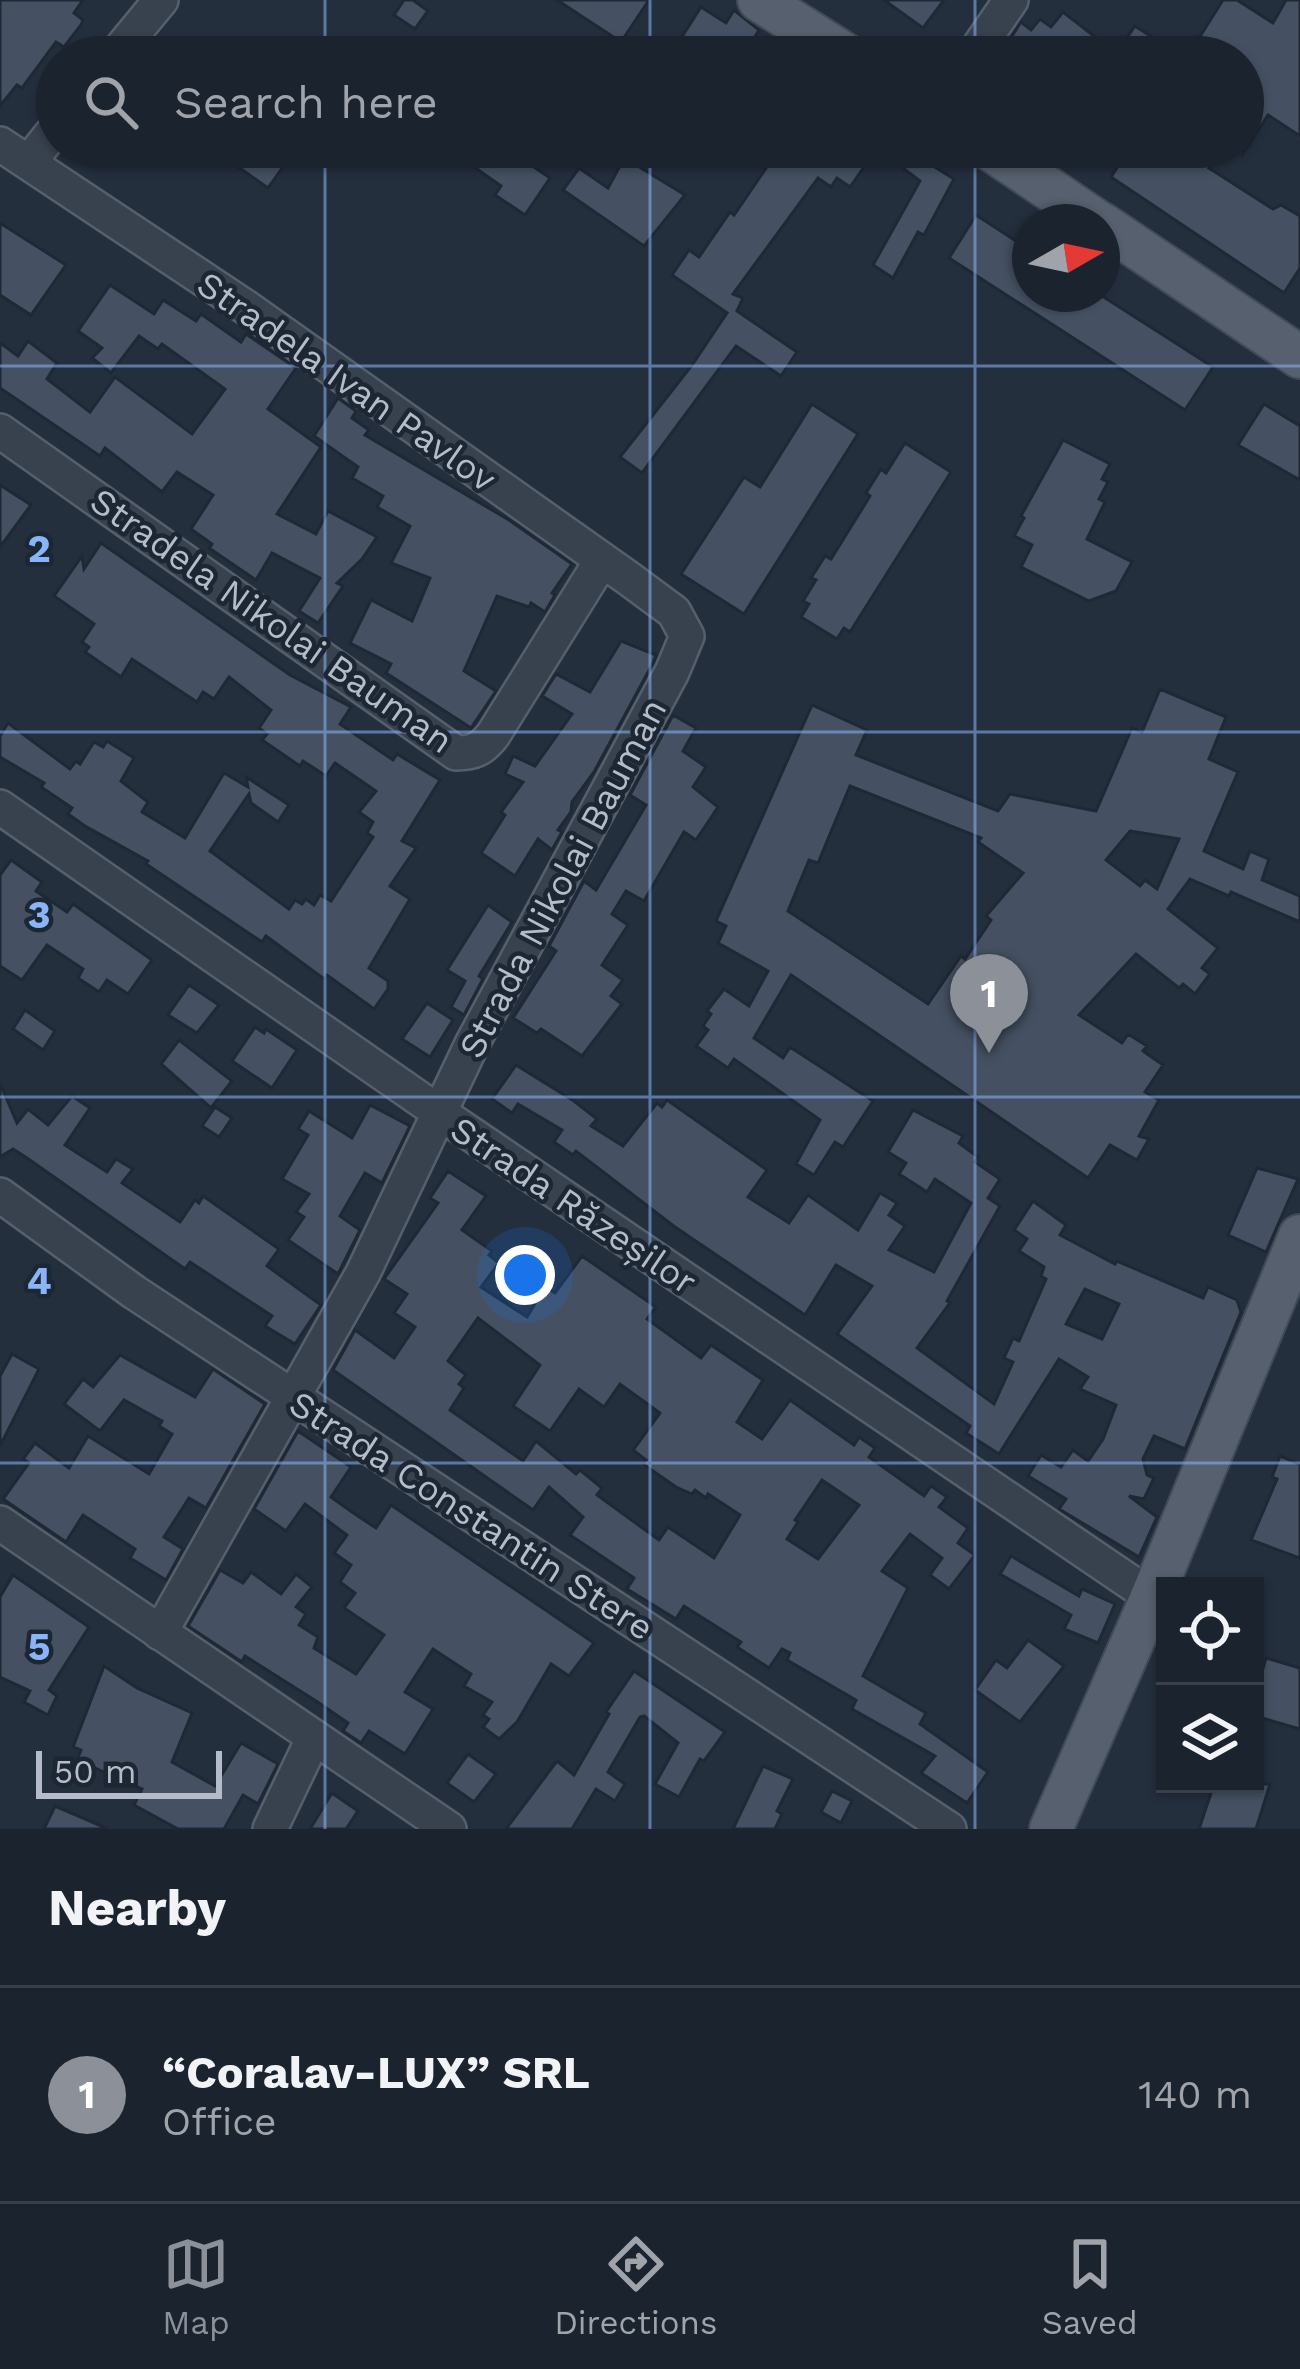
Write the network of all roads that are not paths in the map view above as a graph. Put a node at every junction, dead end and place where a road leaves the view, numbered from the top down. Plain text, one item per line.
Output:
1 (161, 0) edge
2 (759, 0) edge
3 (1011, 0) edge
4 (131, 36) edge
5 (816, 36) edge
6 (986, 36) edge
7 (0, 144) edge
8 (36, 153) edge
9 (29, 162) junction
10 (36, 167) edge
11 (38, 168) edge
12 (1018, 168) edge
13 (1072, 204) edge
14 (1120, 236) edge
15 (1300, 357) edge
16 (0, 431) edge
17 (602, 560) junction
18 (686, 628) joint
19 (0, 807) edge
20 (440, 1113) junction
21 (0, 1195) edge
22 (1300, 1236) edge
23 (293, 1397) junction
24 (0, 1522) edge
25 (1152, 1598) junction
26 (160, 1633) junction
27 (314, 1737) junction
28 (270, 1829) edge
29 (449, 1829) edge
30 (949, 1829) edge
31 (1051, 1829) edge

1 - 4 street
2 - 5 main road
3 - 6 street
7 - 9 street, Stradela Ivan Pavlov
8 - 9 street
9 - 10 street, Stradela Ivan Pavlov
11 - 17 street, Stradela Ivan Pavlov
12 - 13 main road
14 - 15 main road
16 - 17 street, Stradela Nikolai Bauman
17 - 18 street, Stradela Ivan Pavlov
18 - 20 street, Strada Nikolai Bauman
19 - 20 street, Strada Răzeșilor
20 - 23 street, Strada Nikolai Bauman
20 - 25 street, Strada Răzeșilor
21 - 23 street, Strada Constantin Stere
22 - 25 main road
23 - 26 street, Strada Nikolai Bauman
23 - 30 street, Strada Constantin Stere
24 - 26 street
25 - 31 main road
26 - 27 street
27 - 28 street
27 - 29 street

